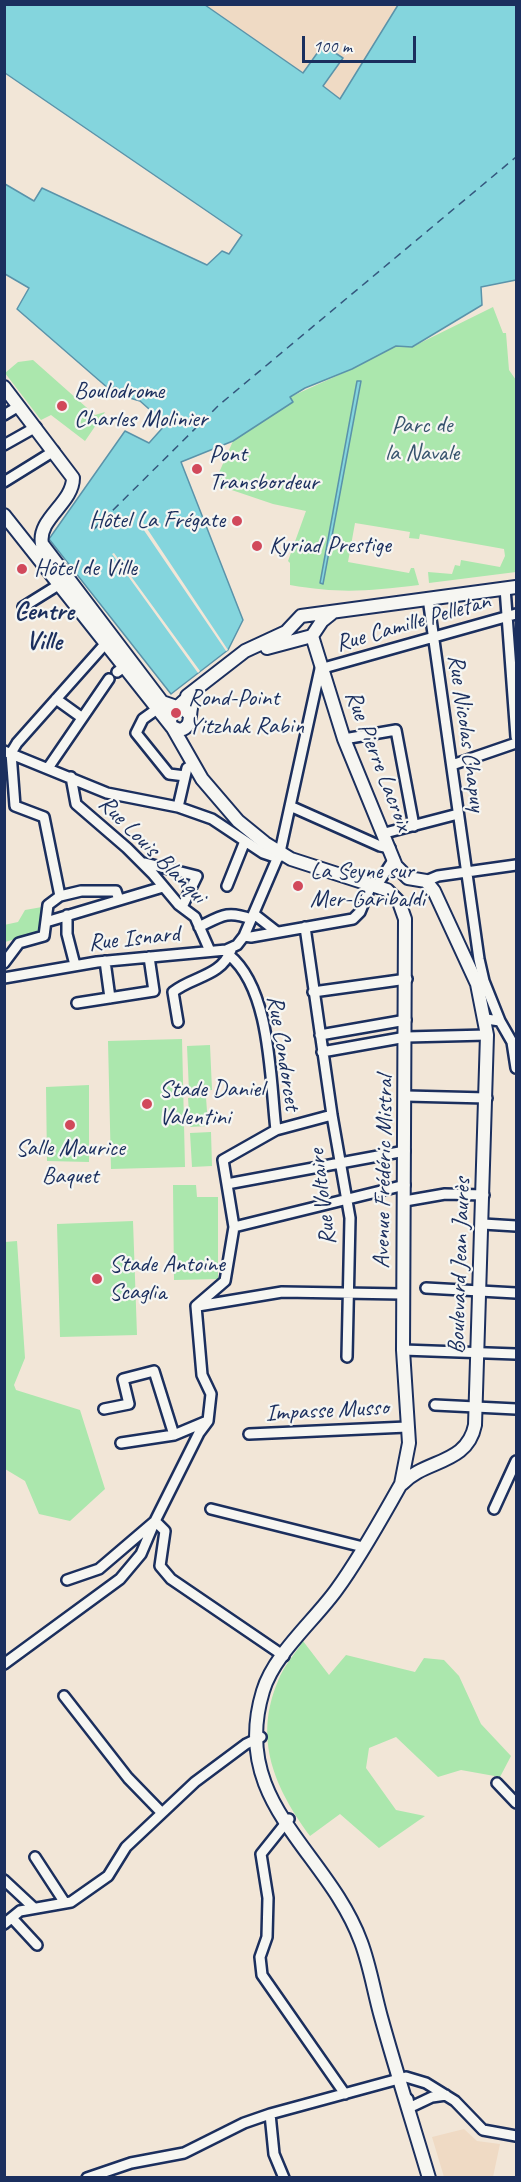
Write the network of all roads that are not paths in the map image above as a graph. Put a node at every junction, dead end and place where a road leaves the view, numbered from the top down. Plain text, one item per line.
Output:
1 (4, 387) edge
2 (19, 406) junction
3 (4, 415) edge
4 (36, 427) junction
5 (4, 446) edge
6 (54, 451) junction
7 (4, 482) edge
8 (4, 515) edge
9 (60, 584) junction
10 (511, 588) edge
11 (428, 598) junction
12 (23, 608) dead end
13 (333, 612) junction
14 (309, 615) junction
15 (512, 615) edge
16 (294, 623) junction
17 (310, 634) junction
18 (433, 639) junction
19 (106, 643) junction
20 (238, 657) junction
21 (321, 669) junction
22 (108, 679) dead end
23 (194, 692) junction
24 (56, 699) junction
25 (174, 709) junction
26 (81, 717) junction
27 (172, 727) junction
28 (516, 736) edge
29 (344, 739) junction
30 (516, 743) edge
31 (8, 752) edge
32 (193, 765) junction
33 (452, 765) junction
34 (48, 768) junction
35 (185, 776) junction
36 (71, 777) junction
37 (290, 806) junction
38 (178, 807) junction
39 (458, 814) junction
40 (414, 826) junction
41 (385, 834) junction
42 (246, 835) junction
43 (392, 854) junction
44 (279, 855) junction
45 (142, 863) junction
46 (516, 865) edge
47 (467, 873) junction
48 (426, 881) junction
49 (374, 884) junction
50 (226, 886) dead end
51 (163, 887) junction
52 (60, 896) junction
53 (119, 900) junction
54 (182, 907) junction
55 (67, 915) junction
56 (252, 916) junction
57 (46, 922) junction
58 (199, 927) junction
59 (305, 927) junction
60 (276, 932) junction
61 (244, 936) junction
62 (210, 951) junction
63 (231, 952) junction
64 (149, 957) junction
65 (105, 961) junction
66 (4, 963) edge
67 (75, 965) junction
68 (4, 967) edge
69 (5, 978) edge
70 (407, 979) junction
71 (313, 992) junction
72 (110, 998) junction
73 (77, 1004) dead end
74 (488, 1012) junction
75 (406, 1020) junction
76 (178, 1022) dead end
77 (320, 1035) junction
78 (487, 1035) junction
79 (406, 1037) junction
80 (515, 1047) edge
81 (322, 1052) junction
82 (516, 1068) edge
83 (406, 1096) junction
84 (487, 1098) junction
85 (332, 1115) junction
86 (276, 1130) junction
87 (405, 1151) junction
88 (340, 1163) junction
89 (227, 1184) junction
90 (405, 1185) junction
91 (484, 1195) junction
92 (346, 1199) junction
93 (405, 1201) junction
94 (483, 1224) junction
95 (516, 1226) edge
96 (234, 1227) junction
97 (426, 1288) dead end
98 (480, 1291) junction
99 (349, 1293) junction
100 (516, 1293) edge
101 (403, 1294) junction
102 (196, 1306) junction
103 (403, 1350) junction
104 (477, 1353) junction
105 (516, 1354) edge
106 (347, 1357) dead end
107 (435, 1405) dead end
108 (476, 1407) junction
109 (104, 1409) dead end
110 (516, 1409) edge
111 (208, 1421) junction
112 (407, 1427) junction
113 (249, 1434) dead end
114 (174, 1435) junction
115 (121, 1443) dead end
116 (409, 1443) junction
117 (516, 1461) edge
118 (421, 1471) junction
119 (401, 1485) junction
120 (211, 1509) dead end
121 (494, 1509) dead end
122 (155, 1521) junction
123 (363, 1547) junction
124 (67, 1580) dead end
125 (284, 1656) junction
126 (4, 1664) edge
127 (64, 1696) dead end
128 (258, 1738) junction
129 (496, 1783) dead end
130 (516, 1803) edge
131 (162, 1813) junction
132 (288, 1820) junction
133 (35, 1857) dead end
134 (4, 1880) edge
135 (65, 1903) junction
136 (34, 1908) junction
137 (8, 1921) edge
138 (37, 1945) dead end
139 (402, 2077) junction
140 (426, 2083) junction
141 (345, 2094) junction
142 (446, 2095) junction
143 (426, 2099) junction
144 (413, 2106) junction
145 (270, 2114) junction
146 (516, 2136) edge
147 (87, 2178) edge
148 (284, 2178) edge
149 (429, 2178) edge
150 (435, 2178) edge

1 - 2 main road
2 - 3 street
2 - 4 main road
4 - 5 street
4 - 6 main road
6 - 7 street
6 - 25 main road
8 - 9 main road
9 - 12 street
9 - 19 main road
10 - 11 main road
10 - 15 street
11 - 13 main road
11 - 18 street, Rue Nicolas Chapuy
13 - 14 main road
13 - 17 main road
14 - 16 main road
14 - 17 main road
15 - 18 street, Rue Camille Pelletan
15 - 28 street
16 - 17 main road
16 - 20 main road
17 - 20 main road
17 - 21 main road, Rue Pierre Lacroix
18 - 21 street, Rue Camille Pelletan
18 - 33 street, Rue Nicolas Chapuy
19 - 24 street
19 - 25 main road
20 - 23 main road
21 - 29 main road, Rue Pierre Lacroix
21 - 37 street
22 - 26 street
23 - 25 main road
23 - 25 main road
24 - 26 street
24 - 31 street
25 - 27 main road
25 - 27 main road
25 - 35 street
26 - 34 street
27 - 32 main road
29 - 40 street
29 - 41 main road, Rue Pierre Lacroix
30 - 33 street
31 - 34 street
31 - 52 street
32 - 35 street
32 - 42 main road
33 - 39 street, Rue Nicolas Chapuy
34 - 36 street
35 - 38 street
36 - 38 street
36 - 45 street, Rue Louis Blanqui
37 - 43 street
37 - 44 street
38 - 42 street
39 - 40 street
39 - 47 street, Rue Nicolas Chapuy
40 - 41 street
41 - 43 main road, Rue Pierre Lacroix
42 - 44 main road
42 - 50 street
43 - 48 main road, Rue Pierre Lacroix
43 - 49 street
44 - 49 main road
44 - 56 street
45 - 51 street, Rue Louis Blanqui
45 - 54 street
46 - 47 street
47 - 48 street
47 - 74 street, Boulevard Jean Jaurès
48 - 74 main road, Boulevard Jean Jaurès
49 - 59 street
49 - 70 main road, Avenue Frédéric Mistral
51 - 53 street
51 - 54 street, Rue Louis Blanqui
52 - 53 street
52 - 57 street
53 - 55 street
54 - 58 street, Rue Louis Blanqui
55 - 57 street
55 - 67 street
56 - 58 street
56 - 60 street
56 - 61 street
57 - 66 street
58 - 62 street, Rue Louis Blanqui
59 - 60 street
59 - 71 street, Rue Voltaire
60 - 61 street
61 - 63 street
62 - 63 street, Rue Isnard
62 - 64 street, Rue Isnard
63 - 76 street
63 - 86 street, Rue Condorcet
64 - 65 street, Rue Isnard
64 - 72 street
65 - 67 street, Rue Isnard
65 - 72 street
67 - 69 street, Rue Isnard
68 - 69 street
70 - 71 street
70 - 75 main road, Avenue Frédéric Mistral
71 - 77 street, Rue Voltaire
72 - 73 street
74 - 78 main road, Boulevard Jean Jaurès
74 - 80 street
75 - 77 street
75 - 79 main road, Avenue Frédéric Mistral
77 - 81 street, Rue Voltaire
78 - 79 street
78 - 84 main road, Boulevard Jean Jaurès
79 - 81 street
79 - 83 main road, Avenue Frédéric Mistral
80 - 82 street
81 - 85 street, Rue Voltaire
83 - 84 street
83 - 87 main road, Avenue Frédéric Mistral
84 - 91 main road, Boulevard Jean Jaurès
85 - 86 street
85 - 88 street, Rue Voltaire
86 - 89 street
87 - 88 street
87 - 90 main road, Avenue Frédéric Mistral
88 - 89 street
88 - 92 street, Rue Voltaire
89 - 96 street
90 - 92 street
90 - 93 main road, Avenue Frédéric Mistral
91 - 93 street
91 - 94 main road, Boulevard Jean Jaurès
92 - 96 street
92 - 99 street, Rue Voltaire
93 - 101 main road, Avenue Frédéric Mistral
94 - 95 street
94 - 98 main road, Boulevard Jean Jaurès
96 - 102 street
97 - 98 street
98 - 100 street
98 - 104 main road, Boulevard Jean Jaurès
99 - 101 street
99 - 102 street
99 - 106 street, Rue Voltaire
101 - 103 main road, Avenue Frédéric Mistral
102 - 111 street
103 - 104 street
103 - 112 main road, Avenue Frédéric Mistral
104 - 105 street
104 - 108 main road, Boulevard Jean Jaurès
107 - 108 street
108 - 110 street
108 - 118 main road, Boulevard Jean Jaurès
109 - 114 street
111 - 114 street
111 - 122 street
112 - 113 street, Impasse Musso
112 - 116 main road, Avenue Frédéric Mistral
114 - 115 street
116 - 118 main road, Avenue Frédéric Mistral
116 - 119 main road, Avenue Frédéric Mistral
117 - 121 street
118 - 119 main road, Boulevard Jean Jaurès
119 - 123 main road
120 - 123 street
122 - 124 street
122 - 125 street
122 - 126 street
123 - 125 main road
125 - 128 main road
127 - 131 street
128 - 131 street
128 - 132 main road
129 - 130 street
131 - 135 street
132 - 139 main road
132 - 141 street
133 - 135 street
134 - 136 street
135 - 136 street
136 - 137 street
137 - 138 street
139 - 140 street
139 - 141 street
139 - 144 main road
139 - 149 main road
140 - 142 street
140 - 143 street
141 - 145 street
142 - 143 street
142 - 146 street
143 - 144 street
144 - 150 main road
145 - 147 street
145 - 148 street

